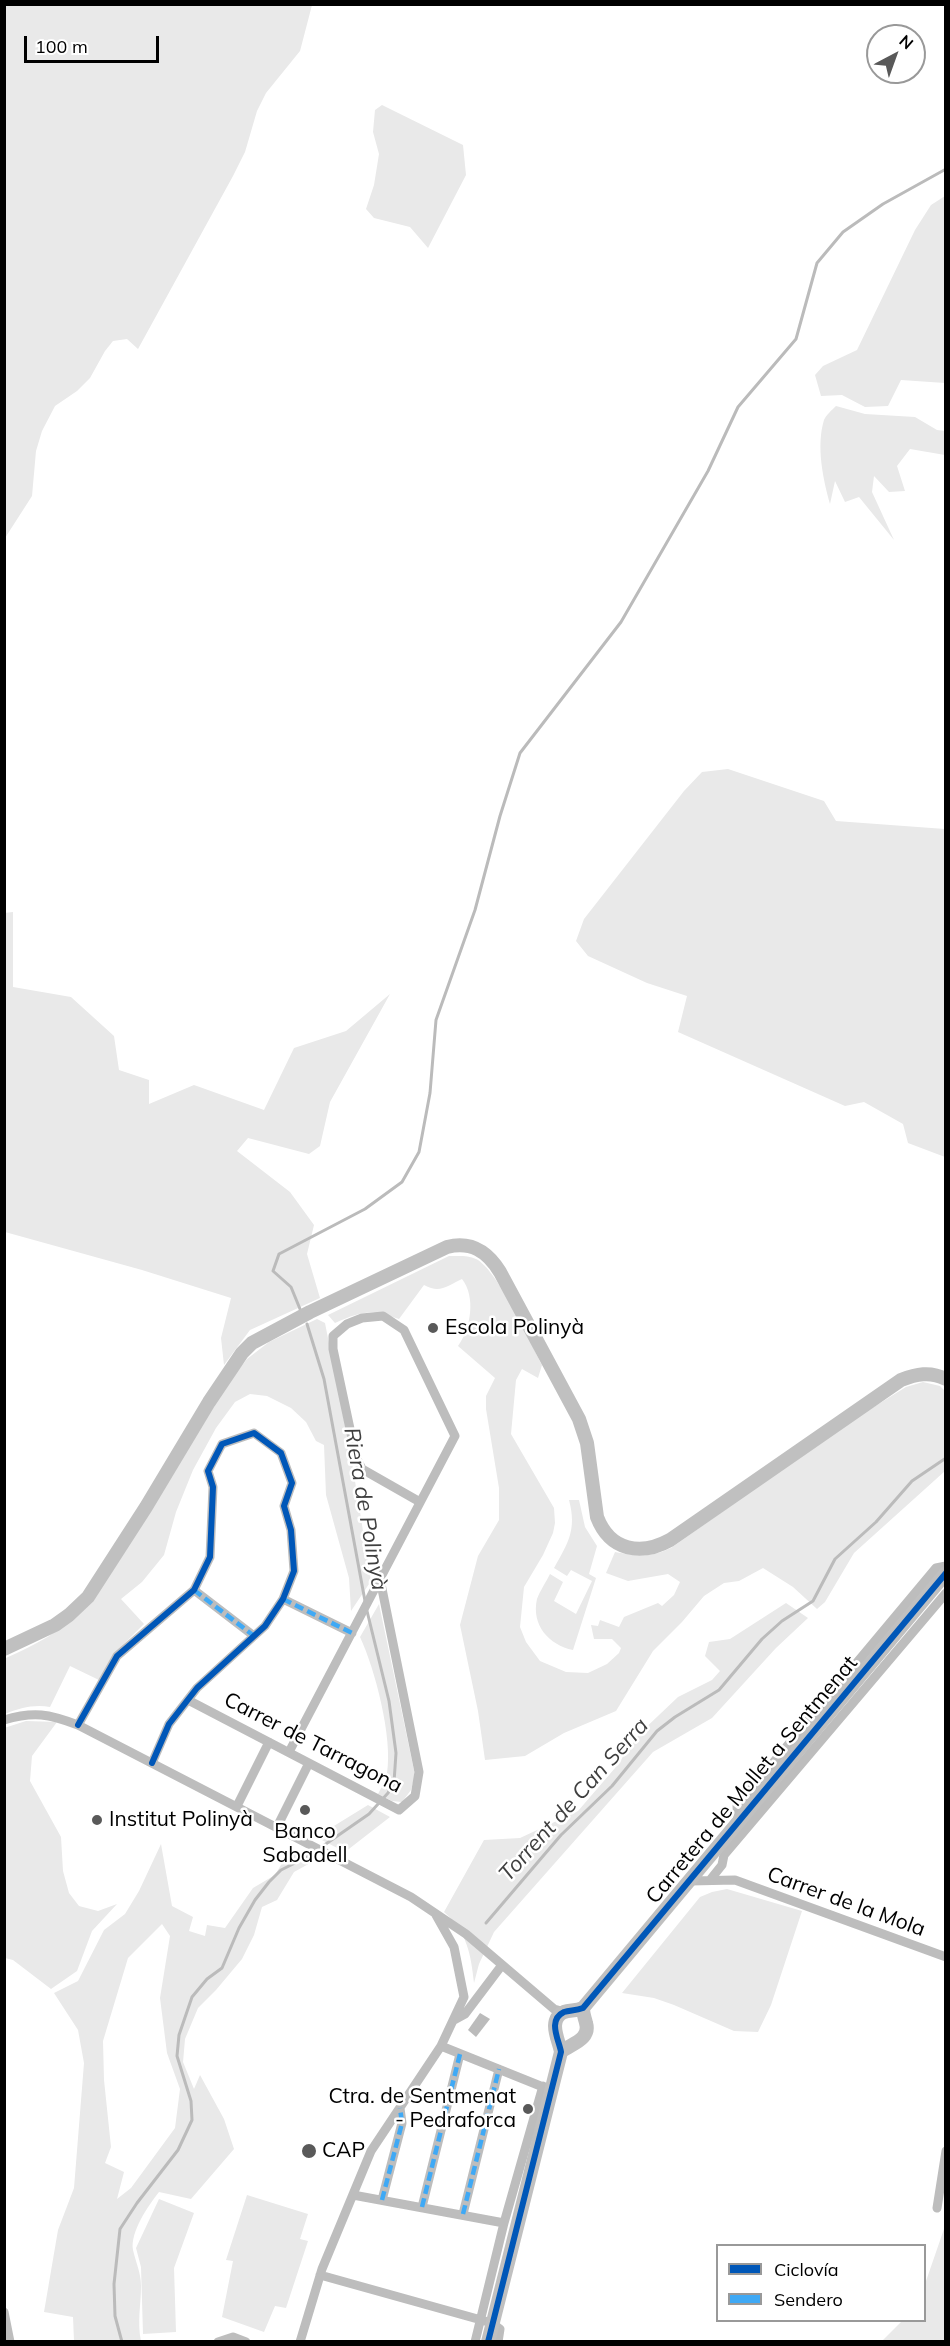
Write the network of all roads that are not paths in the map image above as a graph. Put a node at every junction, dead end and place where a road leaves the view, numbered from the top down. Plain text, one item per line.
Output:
1 (945, 1379) edge
2 (420, 1502) junction
3 (945, 1566) edge
4 (945, 1573) edge
5 (380, 1579) junction
6 (194, 1590) junction
7 (945, 1593) edge
8 (283, 1599) junction
9 (352, 1633) junction
10 (254, 1636) junction
11 (4, 1649) edge
12 (188, 1700) junction
13 (4, 1720) edge
14 (78, 1725) junction
15 (269, 1742) junction
16 (289, 1752) junction
17 (152, 1763) junction
18 (309, 1763) junction
19 (237, 1806) junction
20 (738, 1824) junction
21 (278, 1827) junction
22 (713, 1854) junction
23 (722, 1865) junction
24 (735, 1880) junction
25 (690, 1881) junction
26 (710, 1881) junction
27 (435, 1913) junction
28 (945, 1957) edge
29 (502, 1965) junction
30 (569, 2013) junction
31 (454, 2020) junction
32 (563, 2045) junction
33 (441, 2046) junction
34 (460, 2054) junction
35 (499, 2069) junction
36 (547, 2088) junction
37 (400, 2108) junction
38 (945, 2151) edge
39 (353, 2195) junction
40 (382, 2200) junction
41 (422, 2207) junction
42 (937, 2208) dead end
43 (464, 2214) junction
44 (504, 2223) junction
45 (320, 2275) junction
46 (4, 2312) edge
47 (486, 2321) junction
48 (8, 2335) edge
49 (218, 2342) edge
50 (246, 2342) edge
51 (300, 2342) edge
52 (475, 2342) edge
53 (488, 2342) edge
54 (498, 2342) edge

1 - 11 main road
2 - 2 street
2 - 5 street
3 - 20 street
4 - 20 main road, Carretera de Mollet a Sentmenat
5 - 9 street
5 - 18 street, Carrer de Tarragona
6 - 8 street
6 - 10 street
6 - 14 street
7 - 23 street
8 - 9 street
8 - 10 street
9 - 16 street
10 - 12 street
12 - 15 street, Carrer de Tarragona
12 - 17 street
13 - 14 street
14 - 17 street
15 - 16 street, Carrer de Tarragona
15 - 19 street
16 - 18 street, Carrer de Tarragona
17 - 19 street
18 - 21 street
19 - 21 street
20 - 22 main road, Carretera de Mollet a Sentmenat
21 - 27 street
22 - 23 street, Carrer de la Mola
22 - 25 main road, Carretera de Mollet a Sentmenat
23 - 24 street, Carrer de la Mola
23 - 26 street
24 - 26 street, Carrer de la Mola
24 - 28 street, Carrer de la Mola
25 - 26 street, Carrer de la Mola
25 - 30 main road, Carretera de Mollet a Sentmenat
27 - 29 street
27 - 31 street
29 - 30 street
29 - 31 street
30 - 32 main road, Carretera de Mollet a Sentmenat
30 - 32 main road, Carretera de Mollet a Sentmenat
31 - 33 street
32 - 36 main road, Carretera de Mollet a Sentmenat
33 - 34 street
33 - 37 street
34 - 35 street
34 - 41 street
35 - 36 street
35 - 43 street
36 - 44 street, Carretera de Mollet a Sentmenat
36 - 47 main road, Carretera de Mollet a Sentmenat
37 - 39 street
37 - 40 street
38 - 42 street
39 - 40 street
39 - 45 street
40 - 41 street
41 - 43 street
43 - 44 street
44 - 47 street, Carretera de Mollet a Sentmenat
45 - 47 street
45 - 51 street
46 - 48 street
47 - 52 street, Carretera de Mollet a Sentmenat
47 - 53 main road, Carretera de Mollet a Sentmenat
47 - 54 street
49 - 50 street

